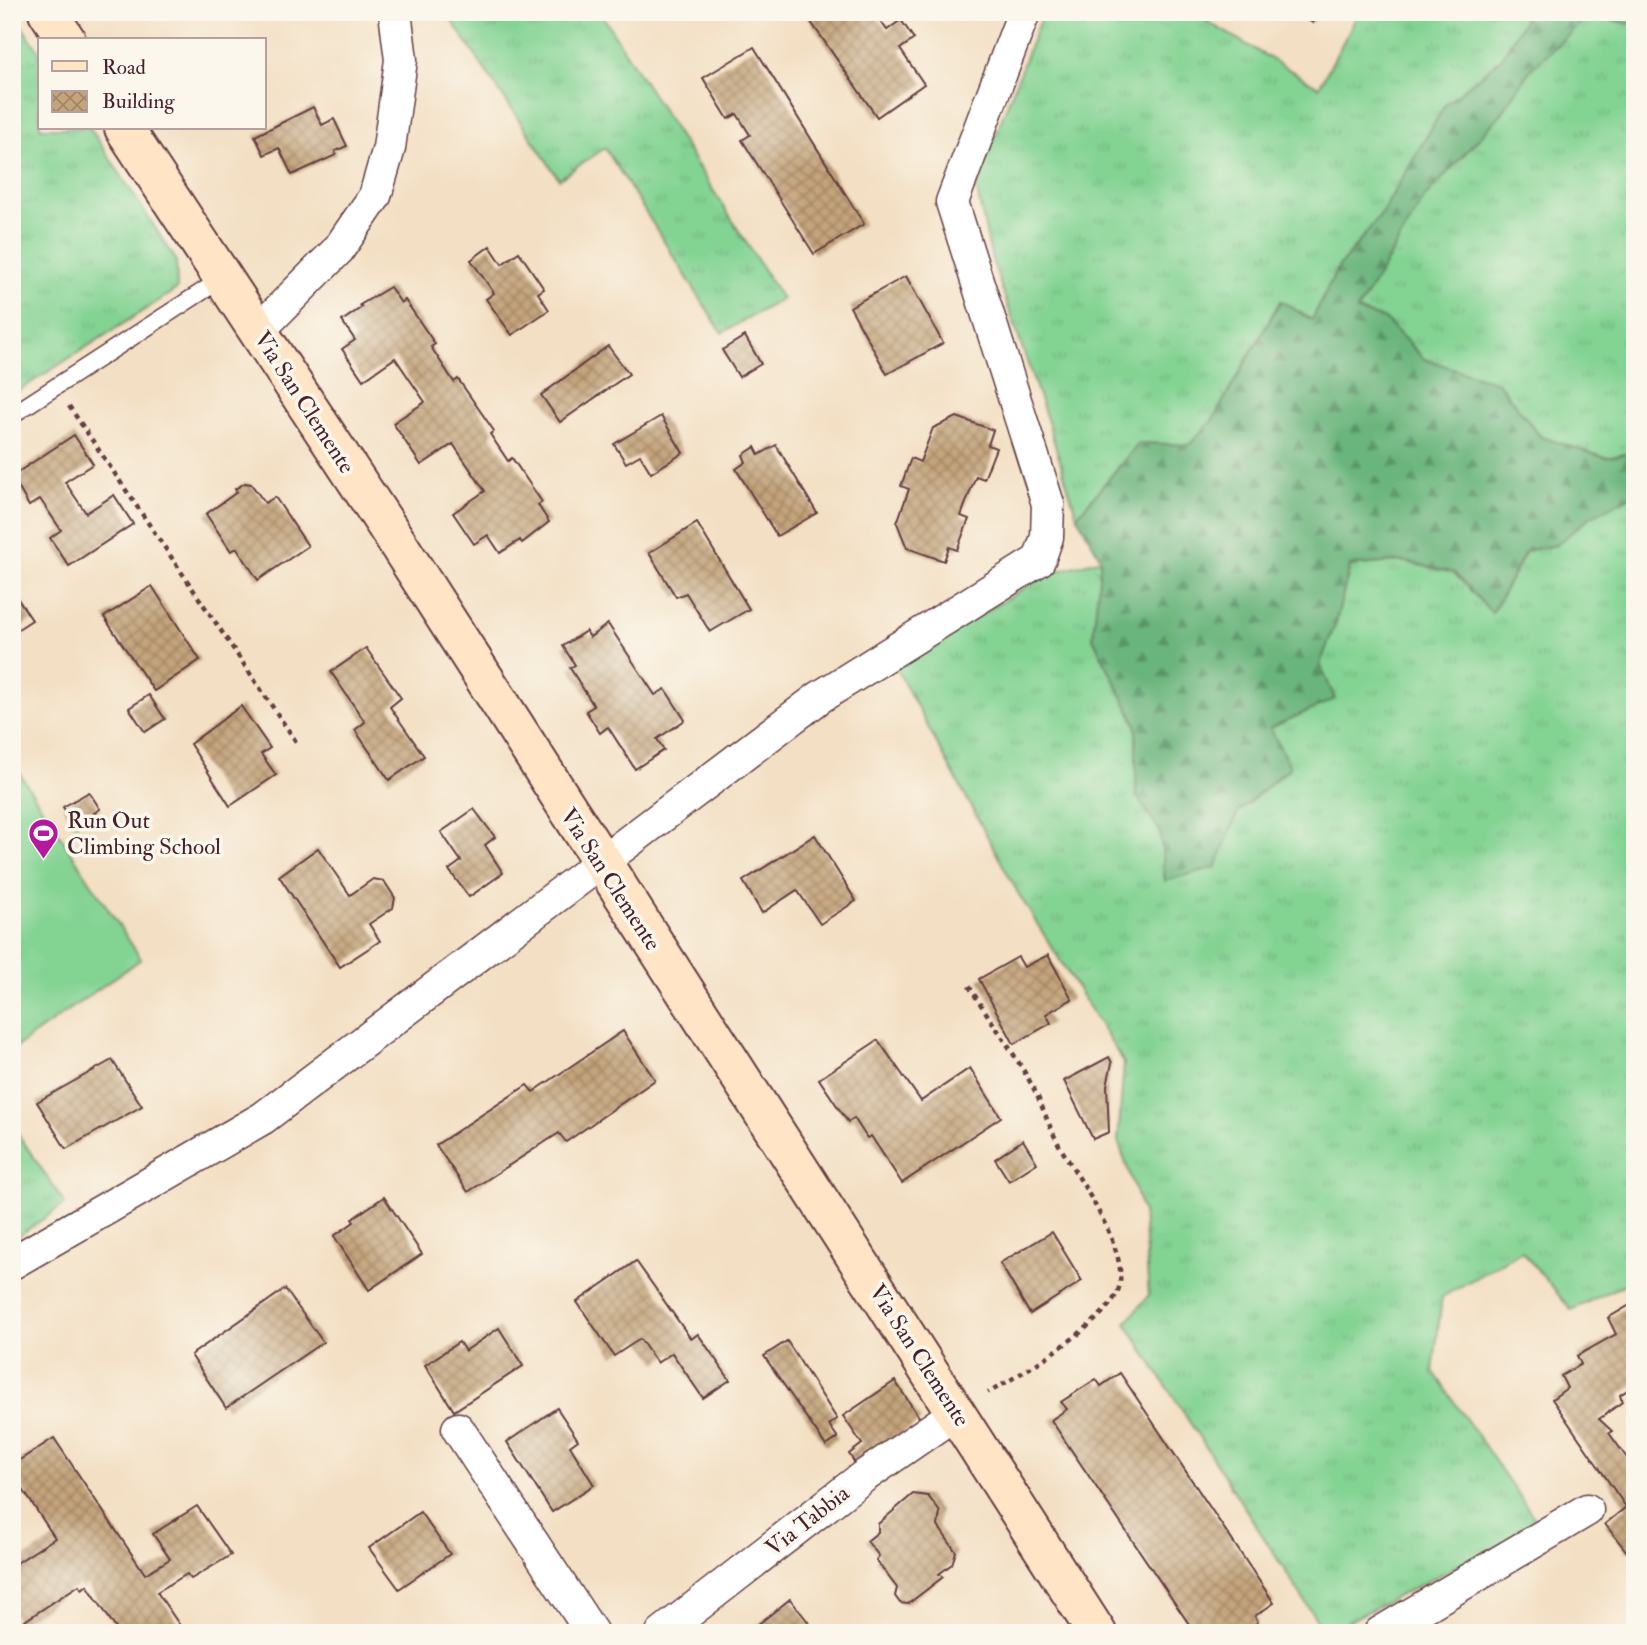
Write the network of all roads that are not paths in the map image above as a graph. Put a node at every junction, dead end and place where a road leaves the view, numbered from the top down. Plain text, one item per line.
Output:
1 (48, 12) edge
2 (395, 12) edge
3 (1024, 12) edge
4 (65, 38) edge
5 (125, 130) edge
6 (223, 278) junction
7 (258, 331) junction
8 (12, 415) edge
9 (600, 862) junction
10 (12, 1263) edge
11 (957, 1412) junction
12 (458, 1429) dead end
13 (1587, 1510) dead end
14 (592, 1633) edge
15 (662, 1633) edge
16 (1097, 1633) edge
17 (1380, 1633) edge

1 - 4 street
2 - 7 street
3 - 9 street
5 - 6 street, Via San Clemente
6 - 7 street, Via San Clemente
6 - 8 lane
7 - 9 street, Via San Clemente
9 - 10 street
9 - 11 street, Via San Clemente
11 - 15 street, Via Tabbia
11 - 16 street, Via San Clemente
12 - 14 street
13 - 17 street

